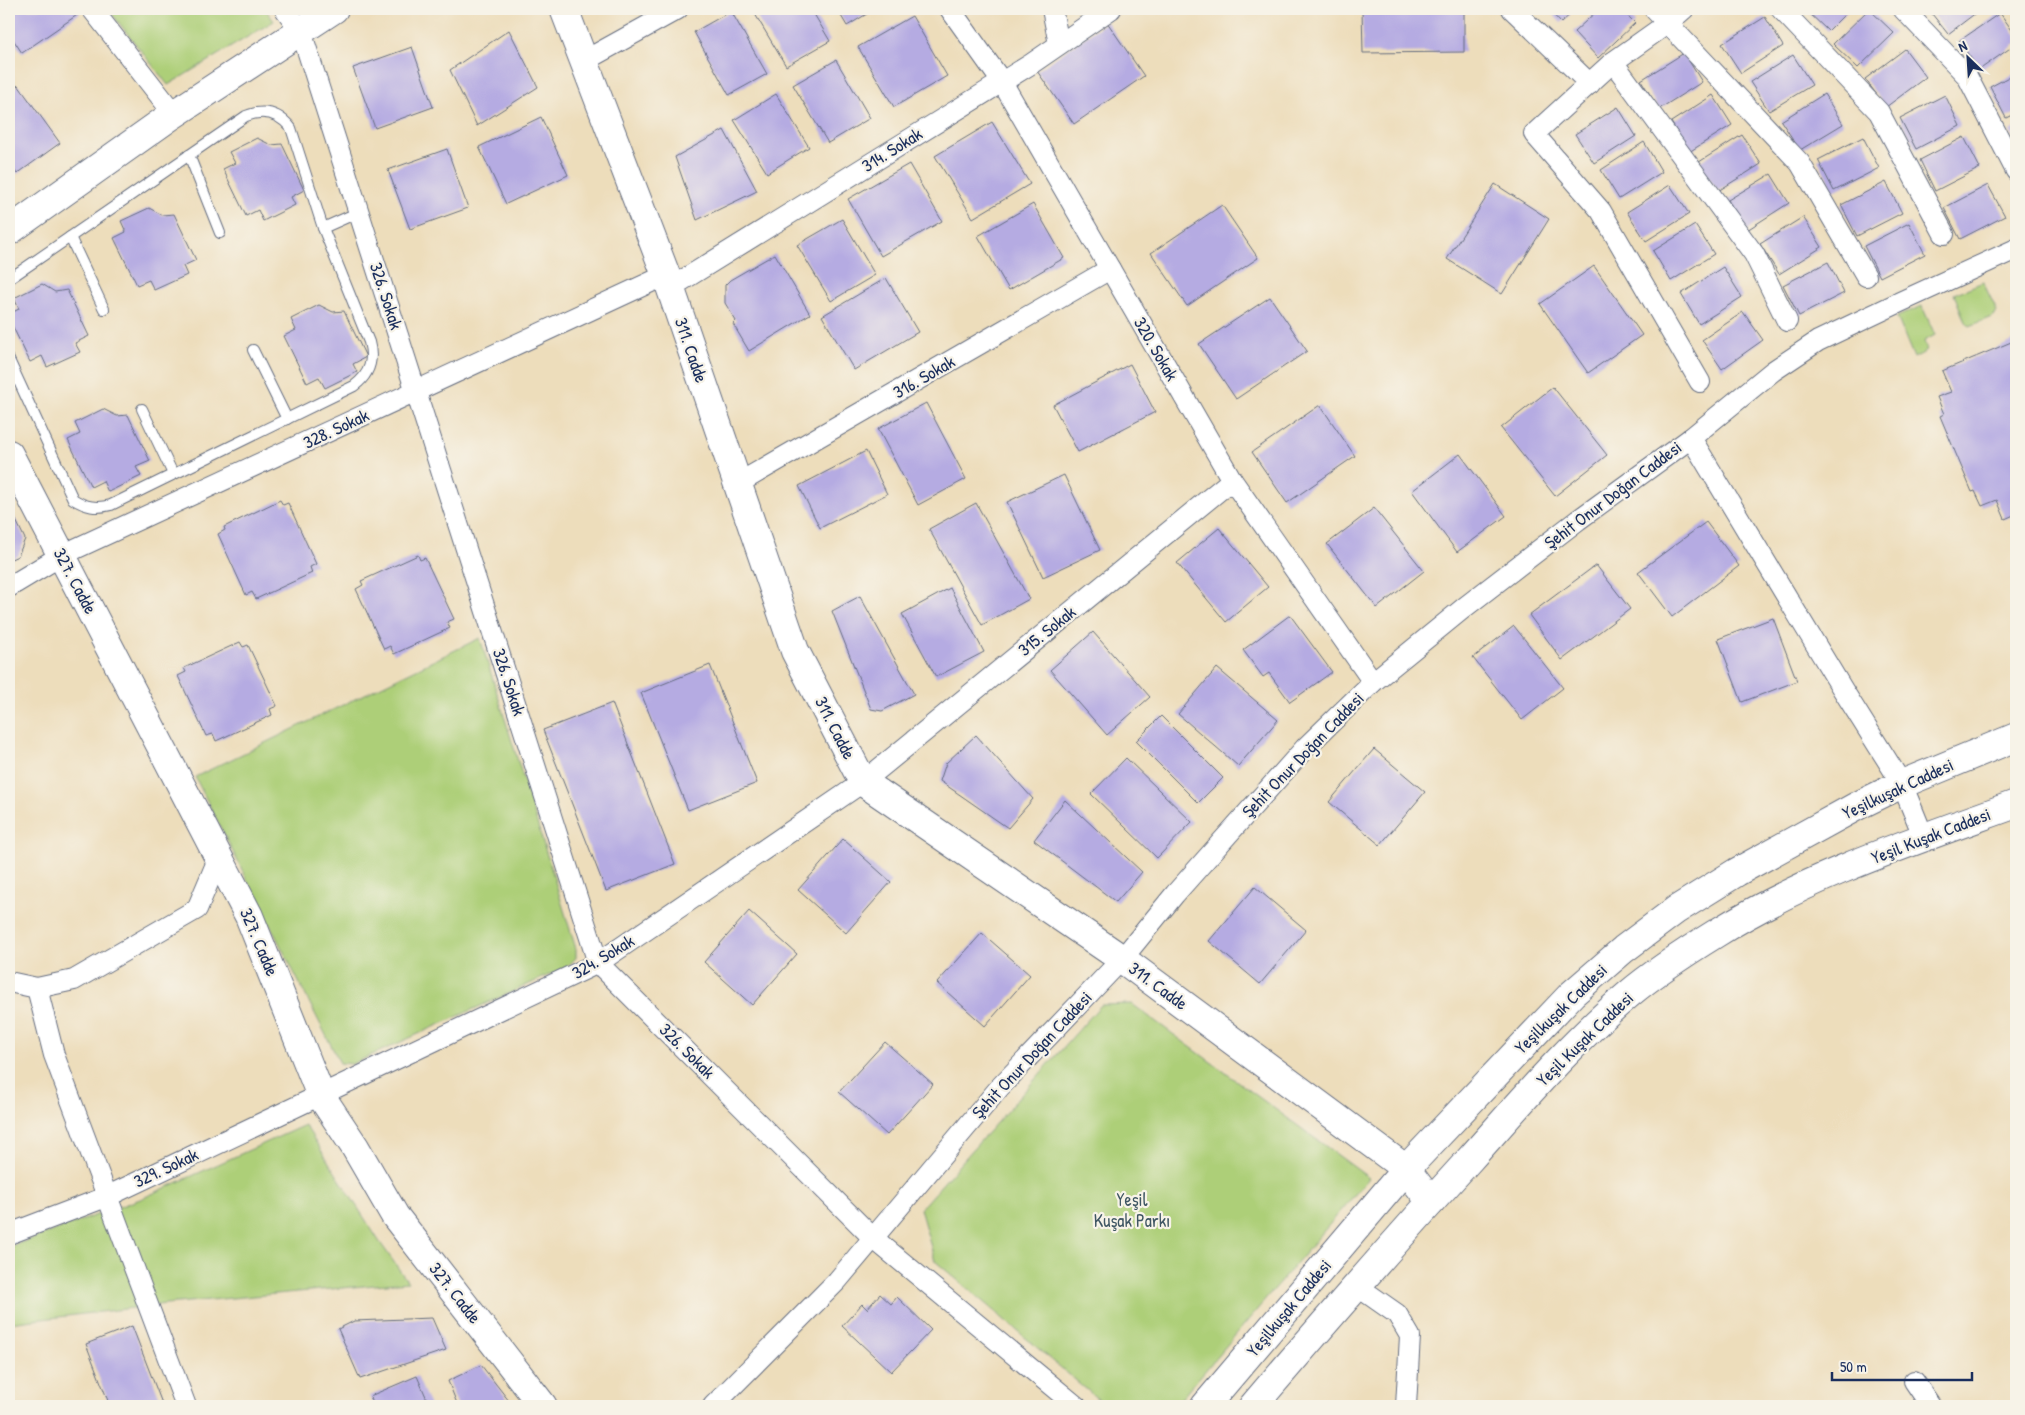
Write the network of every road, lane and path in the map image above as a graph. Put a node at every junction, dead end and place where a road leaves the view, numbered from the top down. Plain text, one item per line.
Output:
1 (92, 9) edge
2 (285, 9) edge
3 (334, 9) edge
4 (564, 9) edge
5 (678, 9) edge
6 (950, 9) edge
7 (1052, 9) edge
8 (1111, 9) edge
9 (1512, 9) edge
10 (1654, 9) edge
11 (1684, 9) edge
12 (1781, 9) edge
13 (1903, 9) edge
14 (1668, 23) junction
15 (301, 31) junction
16 (1060, 44) junction
17 (584, 61) junction
18 (1614, 62) junction
19 (1002, 82) junction
20 (1590, 84) junction
21 (174, 114) junction
22 (189, 156) junction
23 (2016, 171) edge
24 (359, 212) junction
25 (323, 228) junction
26 (9, 231) edge
27 (220, 233) dead end
28 (1944, 234) dead end
29 (70, 237) junction
30 (2016, 249) edge
31 (1110, 270) junction
32 (1866, 276) dead end
33 (9, 280) edge
34 (668, 282) junction
35 (104, 309) dead end
36 (1786, 321) dead end
37 (253, 350) dead end
38 (9, 360) edge
39 (1700, 382) dead end
40 (417, 391) junction
41 (142, 409) dead end
42 (287, 419) junction
43 (1691, 438) junction
44 (9, 454) edge
45 (173, 474) junction
46 (1232, 480) junction
47 (738, 484) junction
48 (62, 555) junction
49 (9, 587) edge
50 (1373, 682) junction
51 (2016, 737) edge
52 (863, 782) junction
53 (1902, 784) junction
54 (2016, 804) edge
55 (1924, 838) junction
56 (219, 857) junction
57 (1122, 959) junction
58 (598, 963) junction
59 (9, 982) edge
60 (37, 988) junction
61 (321, 1096) junction
62 (1406, 1169) junction
63 (106, 1197) junction
64 (1431, 1202) junction
65 (9, 1234) edge
66 (873, 1238) junction
67 (1357, 1286) junction
68 (1914, 1381) dead end
69 (186, 1406) edge
70 (543, 1406) edge
71 (713, 1406) edge
72 (1076, 1406) edge
73 (1205, 1406) edge
74 (1252, 1406) edge
75 (1406, 1406) edge
76 (1931, 1406) edge

1 - 21 street
2 - 15 street, 326. Sokak
3 - 15 street
4 - 17 street, 311. Cadde
5 - 17 street
6 - 19 street, 320. Sokak
7 - 16 street
8 - 16 street, 314. Sokak
9 - 20 street
10 - 14 street
11 - 14 street
12 - 28 street
13 - 23 street
14 - 18 street
14 - 32 street
15 - 21 street
15 - 24 street, 326. Sokak
16 - 19 street, 314. Sokak
17 - 34 street, 311. Cadde
18 - 20 street
18 - 36 street
19 - 31 street, 320. Sokak
19 - 34 street, 314. Sokak
20 - 39 street
21 - 26 street
22 - 25 lane
22 - 27 lane
22 - 29 lane
24 - 25 lane
24 - 40 street, 326. Sokak
25 - 42 lane
29 - 33 lane
29 - 35 lane
30 - 43 street, Şehit Onur Doğan Caddesi
31 - 46 street, 320. Sokak
31 - 47 street, 316. Sokak
34 - 40 street, 328. Sokak
34 - 47 street, 311. Cadde
37 - 42 lane
38 - 45 lane
40 - 48 street, 328. Sokak
40 - 58 street, 326. Sokak
41 - 45 lane
42 - 45 lane
43 - 50 street, Şehit Onur Doğan Caddesi
43 - 53 street
44 - 48 street, 327. Cadde
46 - 50 street, 320. Sokak
46 - 52 street, 315. Sokak
47 - 52 street, 311. Cadde
48 - 49 street, 328. Sokak
48 - 56 street, 327. Cadde
50 - 57 street, Şehit Onur Doğan Caddesi
51 - 53 street, Yeşilkuşak Caddesi
52 - 57 street, 311. Cadde
52 - 58 street, 324. Sokak
53 - 55 street
53 - 62 street, Yeşilkuşak Caddesi
54 - 55 street, Yeşil Kuşak Caddesi
55 - 64 street, Yeşil Kuşak Caddesi
56 - 60 street
56 - 61 street, 327. Cadde
57 - 62 street, 311. Cadde
57 - 66 street, Şehit Onur Doğan Caddesi
58 - 61 street, 324. Sokak
58 - 66 street, 326. Sokak
59 - 60 street
60 - 63 street
61 - 63 street, 329. Sokak
61 - 70 street, 327. Cadde
62 - 64 street, 311. Cadde
62 - 73 street, Yeşilkuşak Caddesi
63 - 65 street, 329. Sokak
63 - 69 street
64 - 67 street, Yeşil Kuşak Caddesi
66 - 71 street, Şehit Onur Doğan Caddesi
66 - 72 street, 326. Sokak
67 - 74 street, Yeşil Kuşak Caddesi
67 - 75 street
68 - 76 street

